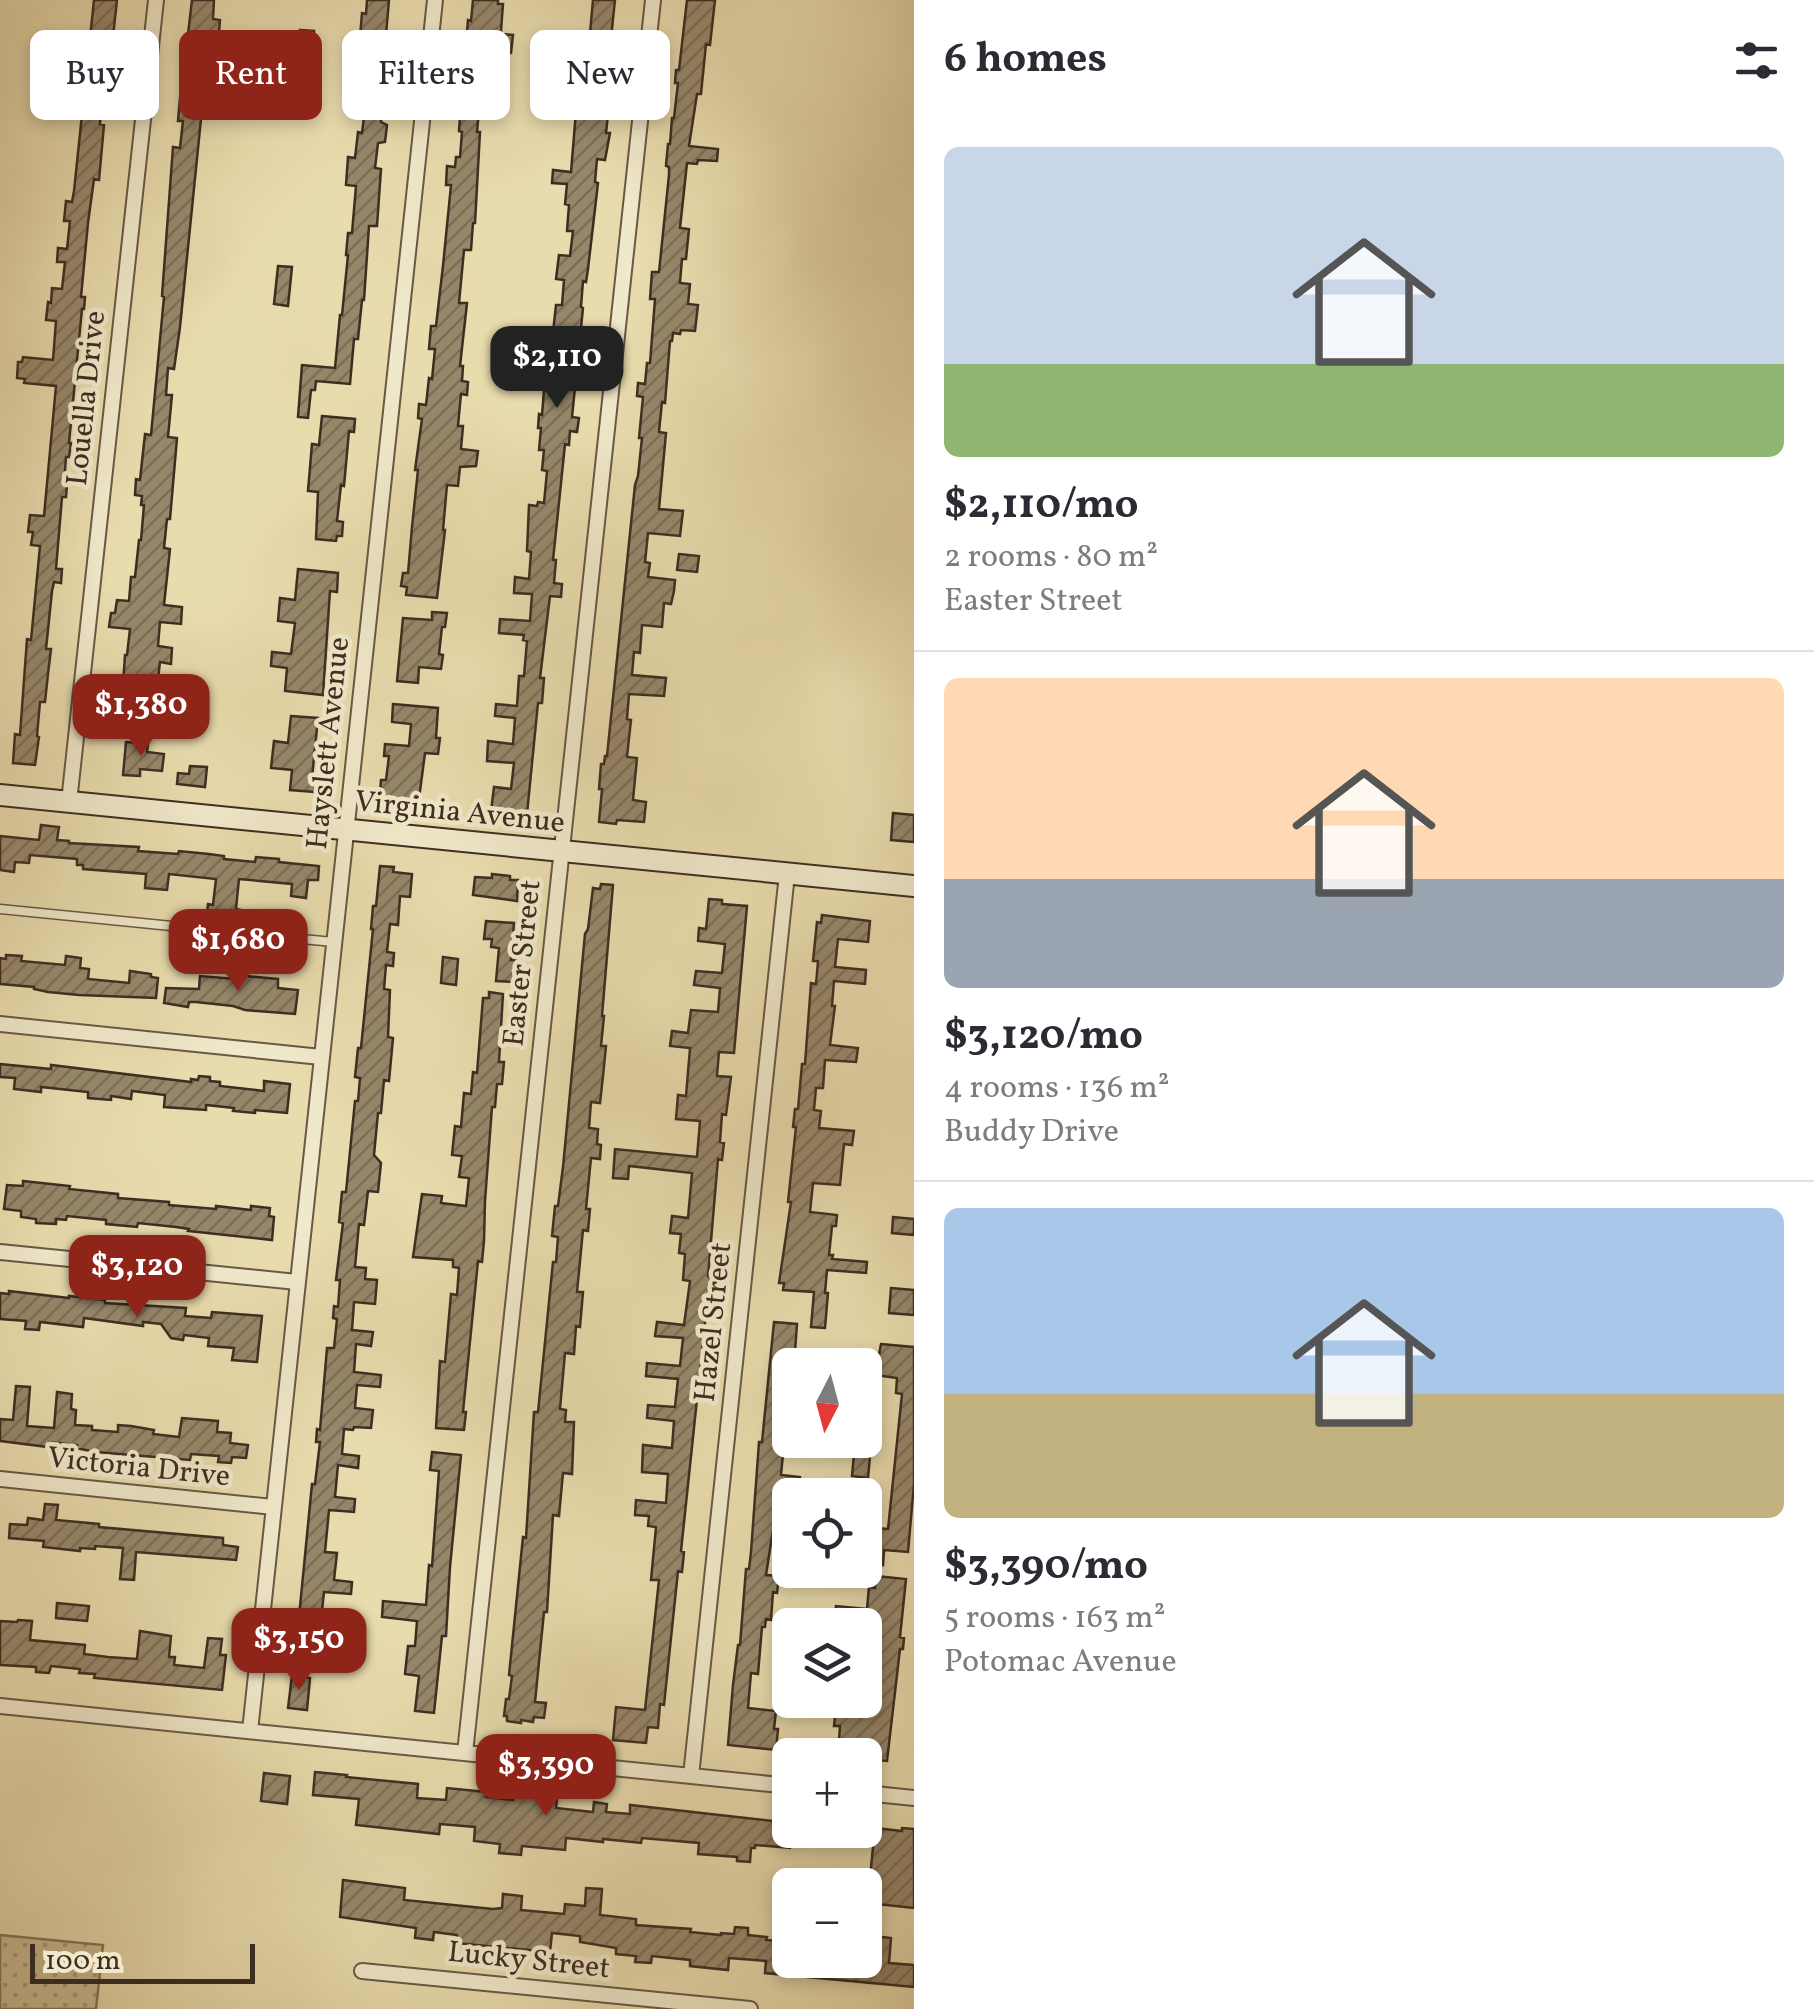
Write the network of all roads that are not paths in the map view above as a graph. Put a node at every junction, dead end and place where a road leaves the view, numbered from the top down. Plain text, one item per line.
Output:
1 (156, 0) edge
2 (435, 0) edge
3 (652, 0) edge
4 (0, 796) edge
5 (69, 802) junction
6 (345, 830) junction
7 (561, 851) junction
8 (787, 874) junction
9 (914, 886) edge
10 (0, 908) edge
11 (334, 942) junction
12 (0, 1024) edge
13 (321, 1057) junction
14 (0, 1252) edge
15 (297, 1282) junction
16 (0, 1479) edge
17 (274, 1507) junction
18 (0, 1706) edge
19 (250, 1731) junction
20 (465, 1753) junction
21 (692, 1776) junction
22 (772, 1784) edge
23 (882, 1795) edge
24 (914, 1798) edge
25 (362, 1970) dead end
26 (750, 2009) edge

1 - 5 street, Louella Drive
2 - 6 street, Hayslett Avenue
3 - 7 street, Easter Street
4 - 5 street, Virginia Avenue
5 - 6 street, Virginia Avenue
6 - 7 street, Virginia Avenue
6 - 11 street, Hayslett Avenue
7 - 8 street, Virginia Avenue
7 - 20 street, Easter Street
8 - 9 street, Virginia Avenue
8 - 21 street, Hazel Street
10 - 11 lane
11 - 13 street, Hayslett Avenue
12 - 13 street
13 - 15 street, Hayslett Avenue
14 - 15 street
15 - 17 street, Hayslett Avenue
16 - 17 street, Victoria Drive
17 - 19 street, Hayslett Avenue
18 - 19 street
19 - 20 street
20 - 21 street
21 - 22 street
23 - 24 street
25 - 26 street, Lucky Street

